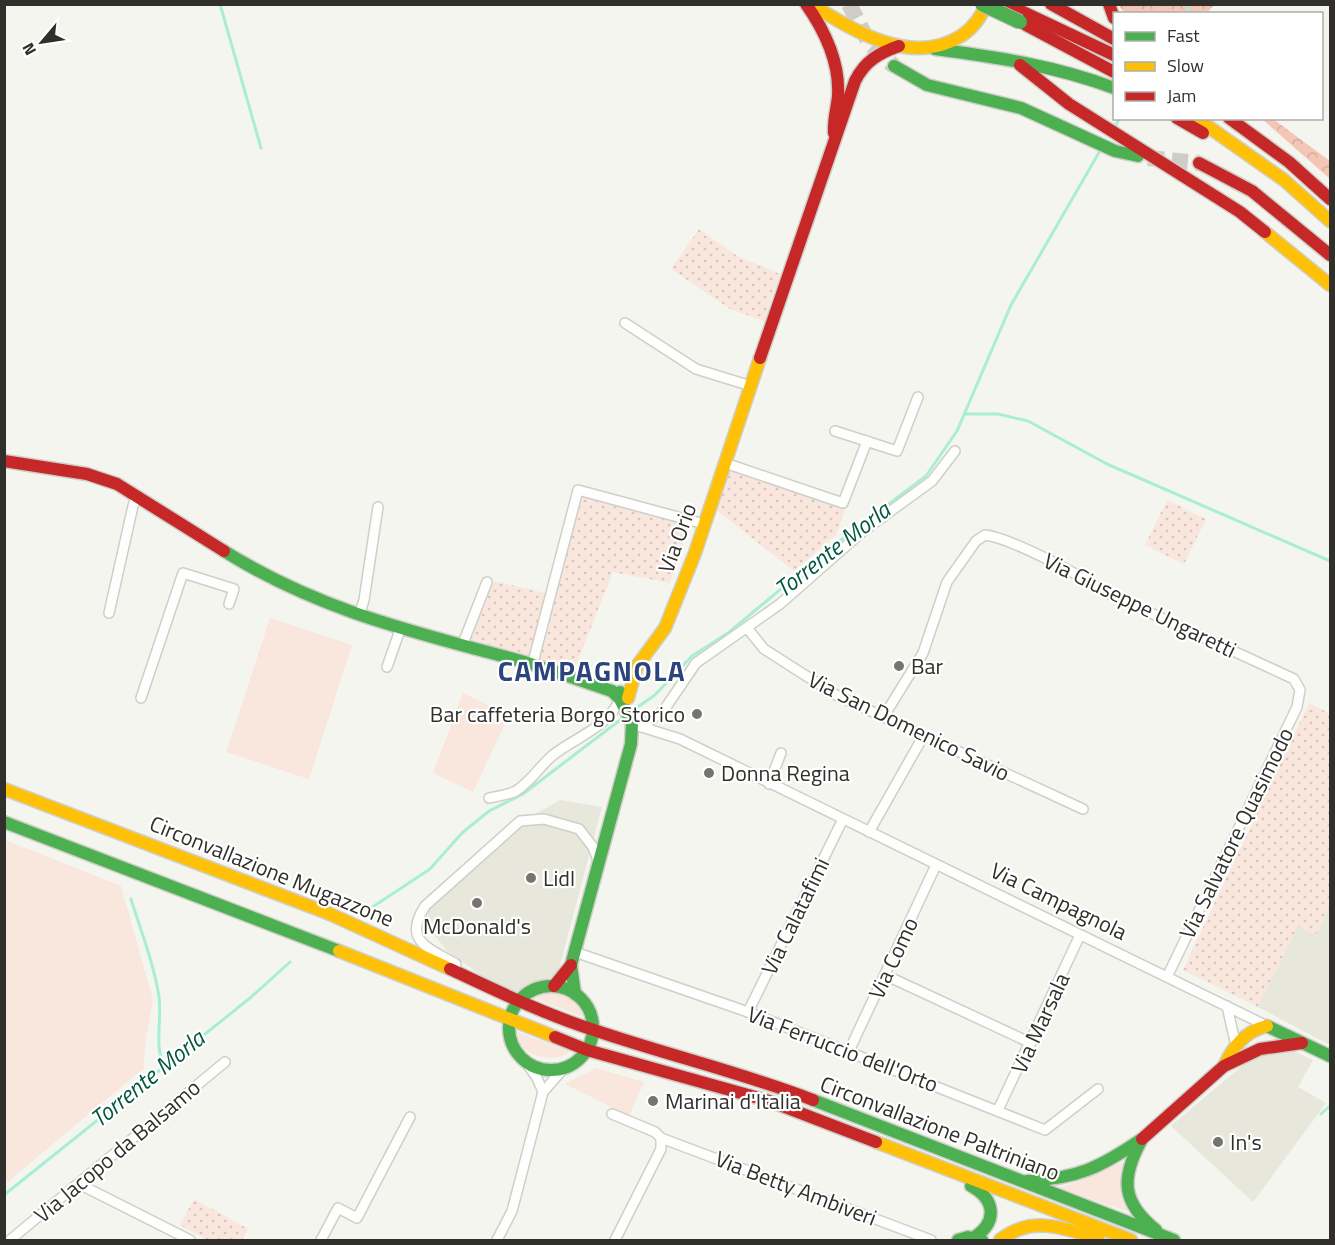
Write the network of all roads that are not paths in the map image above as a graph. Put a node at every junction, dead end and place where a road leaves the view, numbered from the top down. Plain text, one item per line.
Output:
1 (809, 4) edge
2 (984, 4) edge
3 (1006, 4) edge
4 (1051, 4) edge
5 (1022, 18) junction
6 (1113, 38) edge
7 (900, 46) junction
8 (932, 48) junction
9 (1113, 55) edge
10 (1005, 58) junction
11 (894, 66) tunnel mouth
12 (1113, 71) edge
13 (1113, 88) edge
14 (1180, 120) edge
15 (1199, 120) edge
16 (1232, 120) edge
17 (1244, 120) edge
18 (834, 137) junction
19 (1138, 156) tunnel mouth
20 (1199, 163) tunnel mouth
21 (1284, 180) junction
22 (1330, 190) edge
23 (1330, 199) edge
24 (1330, 221) edge
25 (1330, 255) edge
26 (1330, 285) edge
27 (626, 323) dead end
28 (751, 386) junction
29 (918, 397) dead end
30 (835, 430) dead end
31 (867, 441) junction
32 (955, 451) dead end
33 (4, 461) edge
34 (725, 463) junction
35 (137, 495) junction
36 (378, 507) dead end
37 (704, 524) junction
38 (488, 582) dead end
39 (228, 604) dead end
40 (109, 614) dead end
41 (359, 615) junction
42 (747, 628) junction
43 (400, 630) junction
44 (462, 646) junction
45 (532, 666) junction
46 (387, 667) dead end
47 (1299, 687) joint
48 (141, 698) dead end
49 (625, 699) junction
50 (884, 716) junction
51 (636, 723) junction
52 (924, 735) junction
53 (781, 753) dead end
54 (769, 784) junction
55 (4, 789) edge
56 (489, 798) dead end
57 (1083, 809) dead end
58 (843, 819) junction
59 (4, 822) edge
60 (869, 832) junction
61 (599, 863) junction
62 (936, 865) junction
63 (1080, 935) junction
64 (573, 959) junction
65 (885, 975) junction
66 (1167, 977) junction
67 (482, 984) junction
68 (554, 986) junction
69 (575, 994) junction
70 (519, 1001) junction
71 (1227, 1006) junction
72 (748, 1012) junction
73 (510, 1021) junction
74 (1267, 1026) junction
75 (593, 1030) junction
76 (1031, 1043) junction
77 (1302, 1043) junction
78 (1242, 1049) junction
79 (587, 1050) junction
80 (849, 1051) junction
81 (1330, 1056) edge
82 (525, 1061) junction
83 (225, 1062) dead end
84 (564, 1068) junction
85 (1098, 1089) dead end
86 (543, 1092) junction
87 (792, 1110) junction
88 (998, 1110) junction
89 (612, 1114) dead end
90 (410, 1117) dead end
91 (660, 1138) junction
92 (1142, 1139) junction
93 (1017, 1181) junction
94 (79, 1184) junction
95 (979, 1239) edge
96 (1170, 1239) edge
97 (10, 1240) edge
98 (190, 1240) edge
99 (321, 1240) edge
100 (497, 1240) edge
101 (615, 1240) edge
102 (932, 1240) edge
103 (958, 1240) edge
104 (1000, 1240) edge
105 (1104, 1240) edge
106 (1131, 1240) edge

1 - 7 main road
1 - 18 main road, Via Orio
2 - 5 main road, bridge
2 - 8 main road
3 - 5 main road
4 - 6 main road
5 - 9 main road
5 - 12 main road
7 - 8 main road
7 - 18 main road, Via Orio
8 - 10 main road
10 - 13 main road
10 - 26 main road
11 - 19 main road
14 - 21 main road
15 - 21 main road
16 - 23 main road
17 - 22 main road
18 - 28 main road, Via Orio
20 - 25 main road
21 - 24 main road
27 - 28 street
28 - 34 main road, Via Orio
29 - 31 street
30 - 31 street
31 - 34 street
32 - 42 street
33 - 35 main road
34 - 37 main road, Via Orio
35 - 40 street
35 - 41 main road
36 - 41 street
37 - 45 street
37 - 49 main road, Via Orio
38 - 44 street
39 - 48 street
41 - 43 main road
42 - 50 street, Via San Domenico Savio
42 - 51 street
43 - 44 main road
43 - 46 street
44 - 45 main road
45 - 49 main road
47 - 50 street, Via Giuseppe Ungaretti
47 - 66 street, Via Salvatore Quasimodo
49 - 51 main road
49 - 56 street
50 - 52 street, Via San Domenico Savio
51 - 54 street, Via Campagnola
51 - 61 main road
52 - 57 street, Via San Domenico Savio
52 - 60 street
53 - 54 street
54 - 58 street, Via Campagnola
55 - 67 main road, Circonvallazione Mugazzone
58 - 60 street, Via Campagnola
58 - 72 street, Via Calatafimi
59 - 73 main road
60 - 62 street, Via Campagnola
61 - 64 main road
61 - 67 street
62 - 63 street, Via Campagnola
62 - 65 street, Via Como
63 - 66 street, Via Campagnola
63 - 76 street, Via Marsala
64 - 68 main road
64 - 69 main road
64 - 72 street, Via Ferruccio dell'Orto
65 - 76 street
65 - 80 street, Via Como
66 - 71 street, Via Campagnola
67 - 70 main road, Circonvallazione Mugazzone
68 - 69 main road
68 - 70 main road
69 - 75 main road
70 - 73 main road
70 - 75 main road, Circonvallazione Paltriniano
71 - 74 street, Via Campagnola
71 - 78 street
72 - 80 street, Via Ferruccio dell'Orto
73 - 79 main road, Circonvallazione Paltriniano
73 - 82 main road
74 - 77 main road, Via Campagnola
74 - 78 main road
75 - 79 main road
75 - 93 main road, Circonvallazione Paltriniano
76 - 88 street, Via Marsala
77 - 78 main road
77 - 81 main road, Via Campagnola
78 - 92 main road
79 - 84 main road
79 - 87 main road, Circonvallazione Paltriniano
80 - 88 street, Via Ferruccio dell'Orto
82 - 84 main road
82 - 86 street
83 - 94 street, Via Jacopo da Balsamo
84 - 86 street
85 - 88 street, Via Ferruccio dell'Orto
86 - 100 street
87 - 95 main road
87 - 106 main road, Circonvallazione Paltriniano
89 - 91 street, Via Betty Ambiveri
90 - 99 street
91 - 101 street
91 - 102 street, Via Betty Ambiveri
92 - 93 main road
92 - 96 main road
93 - 96 main road, Circonvallazione Paltriniano
94 - 97 street, Via Jacopo da Balsamo
94 - 98 street
95 - 103 main road
104 - 105 main road

